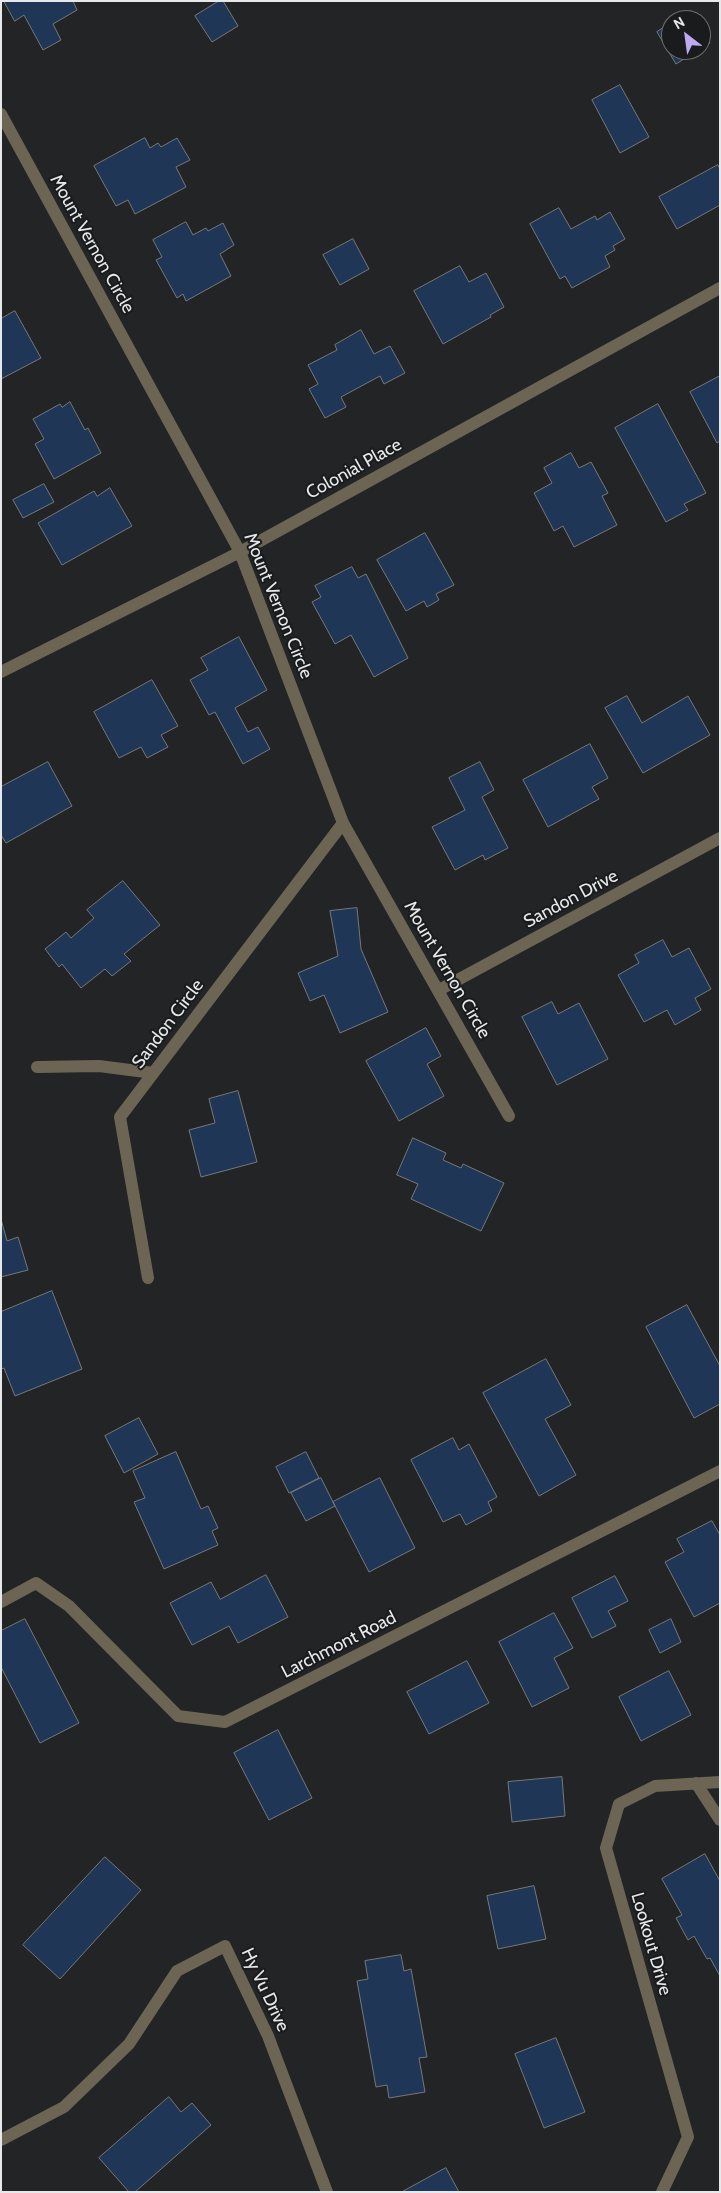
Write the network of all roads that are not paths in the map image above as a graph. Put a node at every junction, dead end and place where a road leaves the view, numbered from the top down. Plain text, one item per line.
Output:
1 (1, 114) edge
2 (720, 288) edge
3 (240, 552) junction
4 (1, 672) edge
5 (343, 823) junction
6 (720, 838) edge
7 (438, 990) junction
8 (37, 1067) dead end
9 (154, 1073) junction
10 (509, 1116) dead end
11 (148, 1278) dead end
12 (720, 1472) edge
13 (1, 1602) edge
14 (720, 1782) edge
15 (696, 1783) junction
16 (720, 1820) edge
17 (1, 2140) edge
18 (327, 2192) edge
19 (662, 2192) edge

1 - 3 street, Mount Vernon Circle
2 - 3 street, Colonial Place
3 - 4 street, Colonial Place
3 - 5 street, Mount Vernon Circle
5 - 7 street, Mount Vernon Circle
5 - 9 street, Sandon Circle
6 - 7 street, Sandon Drive
7 - 10 street, Mount Vernon Circle
8 - 9 street
9 - 11 street, Sandon Circle
12 - 13 street, Larchmont Road
14 - 15 street, Lookout Drive
15 - 16 street
15 - 19 street, Lookout Drive
17 - 18 street, Hy Vu Drive

